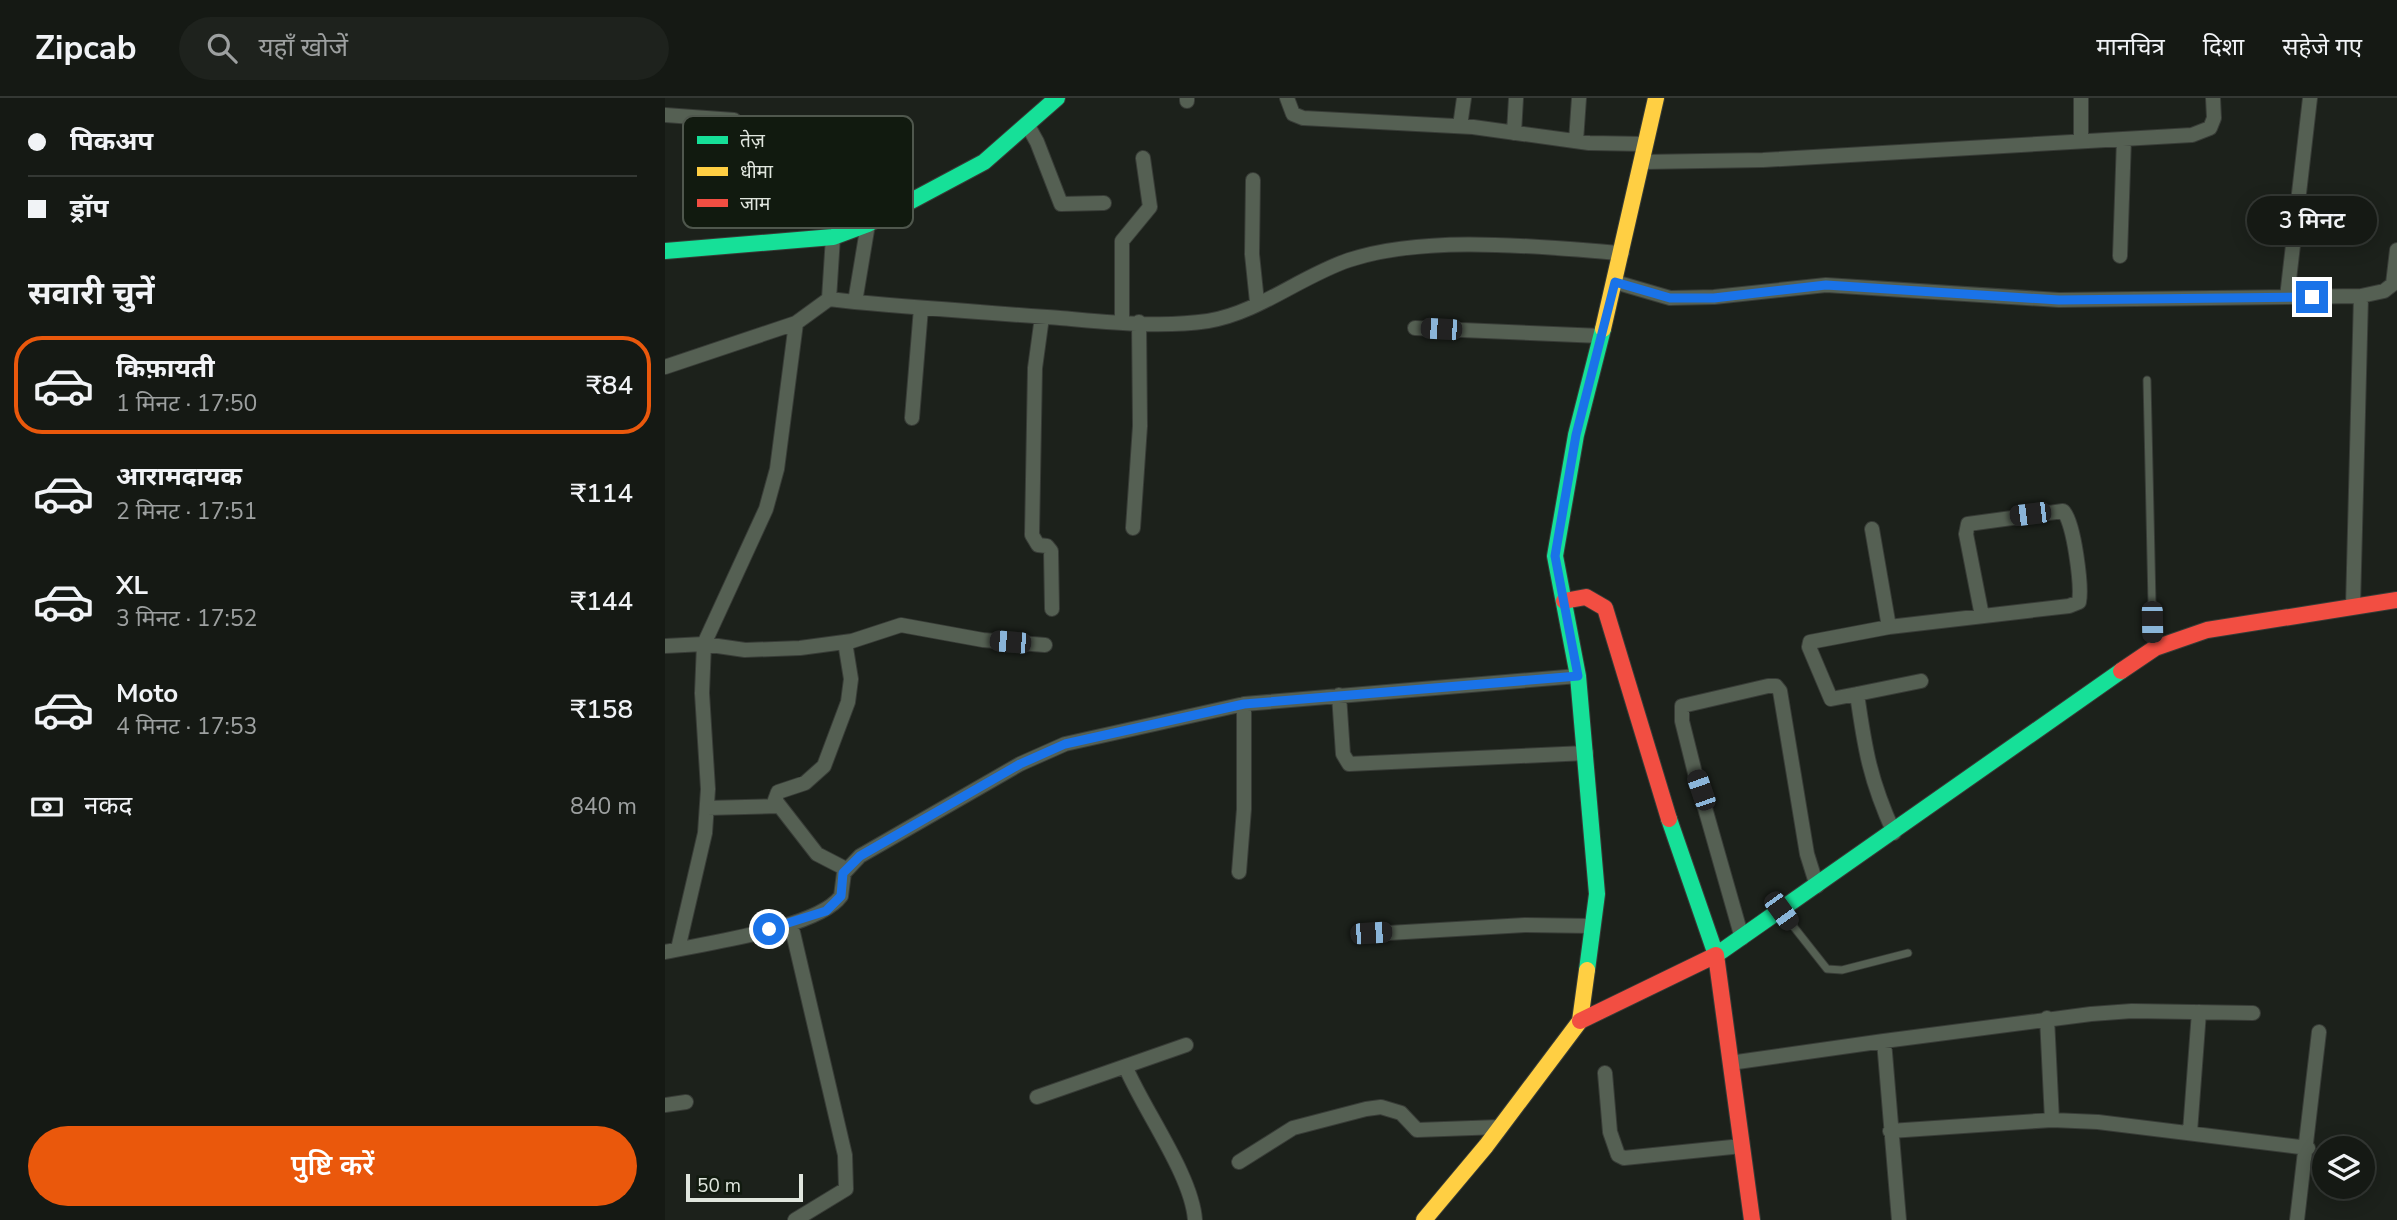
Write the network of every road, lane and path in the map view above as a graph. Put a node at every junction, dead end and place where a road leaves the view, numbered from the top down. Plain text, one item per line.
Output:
1 (1057, 98) edge
2 (1287, 98) edge
3 (1464, 98) edge
4 (1516, 98) edge
5 (1579, 98) edge
6 (1656, 98) edge
7 (2081, 98) edge
8 (2213, 98) edge
9 (2310, 98) edge
10 (665, 115) edge
11 (683, 116) edge
12 (1027, 124) junction
13 (1460, 126) junction
14 (1514, 133) junction
15 (2124, 139) junction
16 (2081, 141) junction
17 (1576, 142) junction
18 (1646, 144) junction
19 (1143, 158) dead end
20 (1642, 162) junction
21 (1253, 180) dead end
22 (913, 199) edge
23 (1104, 203) dead end
24 (856, 228) edge
25 (867, 228) edge
26 (833, 237) junction
27 (2397, 250) edge
28 (665, 251) edge
29 (1622, 253) junction
30 (2120, 256) dead end
31 (1615, 282) junction
32 (2361, 296) junction
33 (2287, 297) junction
34 (829, 299) junction
35 (1257, 302) junction
36 (855, 303) junction
37 (921, 308) junction
38 (1042, 317) junction
39 (1139, 322) junction
40 (796, 323) junction
41 (1122, 323) junction
42 (1415, 328) dead end
43 (1601, 336) junction
44 (665, 367) edge
45 (2147, 380) dead end
46 (912, 418) dead end
47 (1133, 528) dead end
48 (1872, 529) dead end
49 (1577, 598) junction
50 (2397, 600) edge
51 (2353, 607) junction
52 (1052, 609) dead end
53 (1982, 616) junction
54 (1889, 627) junction
55 (845, 642) junction
56 (704, 645) junction
57 (1045, 645) dead end
58 (665, 646) edge
59 (2153, 649) junction
60 (1578, 676) junction
61 (1921, 681) dead end
62 (1857, 694) junction
63 (1339, 695) junction
64 (1244, 704) junction
65 (1586, 753) junction
66 (778, 806) junction
67 (707, 808) junction
68 (1894, 833) junction
69 (846, 869) junction
70 (1239, 872) dead end
71 (1817, 887) junction
72 (1781, 911) junction
73 (791, 924) junction
74 (1593, 926) junction
75 (1371, 933) dead end
76 (1742, 938) junction
77 (671, 950) edge
78 (1908, 953) dead end
79 (1716, 955) junction
80 (2199, 1012) junction
81 (2253, 1013) dead end
82 (2047, 1018) junction
83 (1580, 1021) junction
84 (2319, 1032) dead end
85 (1884, 1041) junction
86 (1187, 1045) dead end
87 (1730, 1063) junction
88 (1126, 1068) junction
89 (1605, 1073) dead end
90 (1037, 1097) dead end
91 (686, 1102) dead end
92 (665, 1105) edge
93 (2052, 1120) junction
94 (1499, 1128) junction
95 (1890, 1132) junction
96 (2190, 1132) junction
97 (1742, 1146) junction
98 (2308, 1148) junction
99 (1239, 1162) dead end
100 (795, 1220) edge
101 (1195, 1220) edge
102 (1424, 1220) edge
103 (1752, 1220) edge
104 (1899, 1220) edge
105 (2297, 1220) edge

1 - 12 street
2 - 13 street
3 - 13 street
4 - 14 street
5 - 17 street
6 - 18 street
7 - 16 street
8 - 15 street
9 - 33 street
10 - 11 street
12 - 22 street
12 - 23 street
13 - 14 street
14 - 17 street
15 - 16 street
15 - 30 street
16 - 20 street
17 - 18 street
18 - 20 street
19 - 41 street
20 - 29 street
21 - 35 street
24 - 26 street
25 - 36 street
26 - 28 street
26 - 34 street
27 - 32 street
29 - 31 street
29 - 35 street
31 - 33 street
31 - 43 street
32 - 33 street
32 - 51 street
34 - 36 street
34 - 40 street
35 - 39 street
36 - 37 street
37 - 38 street
37 - 46 street
38 - 41 street
38 - 52 street
39 - 41 street
39 - 47 street
40 - 44 street
40 - 56 street
42 - 43 street
43 - 49 street
45 - 59 lane
48 - 54 street
49 - 60 street
49 - 79 street
50 - 51 street
51 - 59 street
53 - 53 street
53 - 54 street
54 - 62 street
55 - 56 street
55 - 57 street
55 - 66 street
56 - 58 street
56 - 67 street
59 - 68 street
60 - 63 street
60 - 65 street
61 - 62 street
62 - 68 street
63 - 64 street
63 - 65 street
64 - 69 street
64 - 70 street
65 - 74 street
66 - 67 street
66 - 69 street
67 - 77 street
68 - 71 street
69 - 73 street
71 - 72 street
71 - 76 street
72 - 76 street
72 - 78 lane
73 - 77 street
73 - 100 street
74 - 75 street
74 - 83 street
76 - 79 street
79 - 83 street
79 - 87 street
80 - 81 street
80 - 82 street
80 - 96 street
82 - 85 street
82 - 93 street
83 - 94 street
84 - 98 street
85 - 87 street
85 - 95 street
86 - 88 street
87 - 97 street
88 - 90 street
88 - 101 street
89 - 97 street
91 - 92 street
93 - 95 street
93 - 96 street
94 - 99 street
94 - 102 street
95 - 104 street
96 - 98 street
97 - 103 street
98 - 105 street

